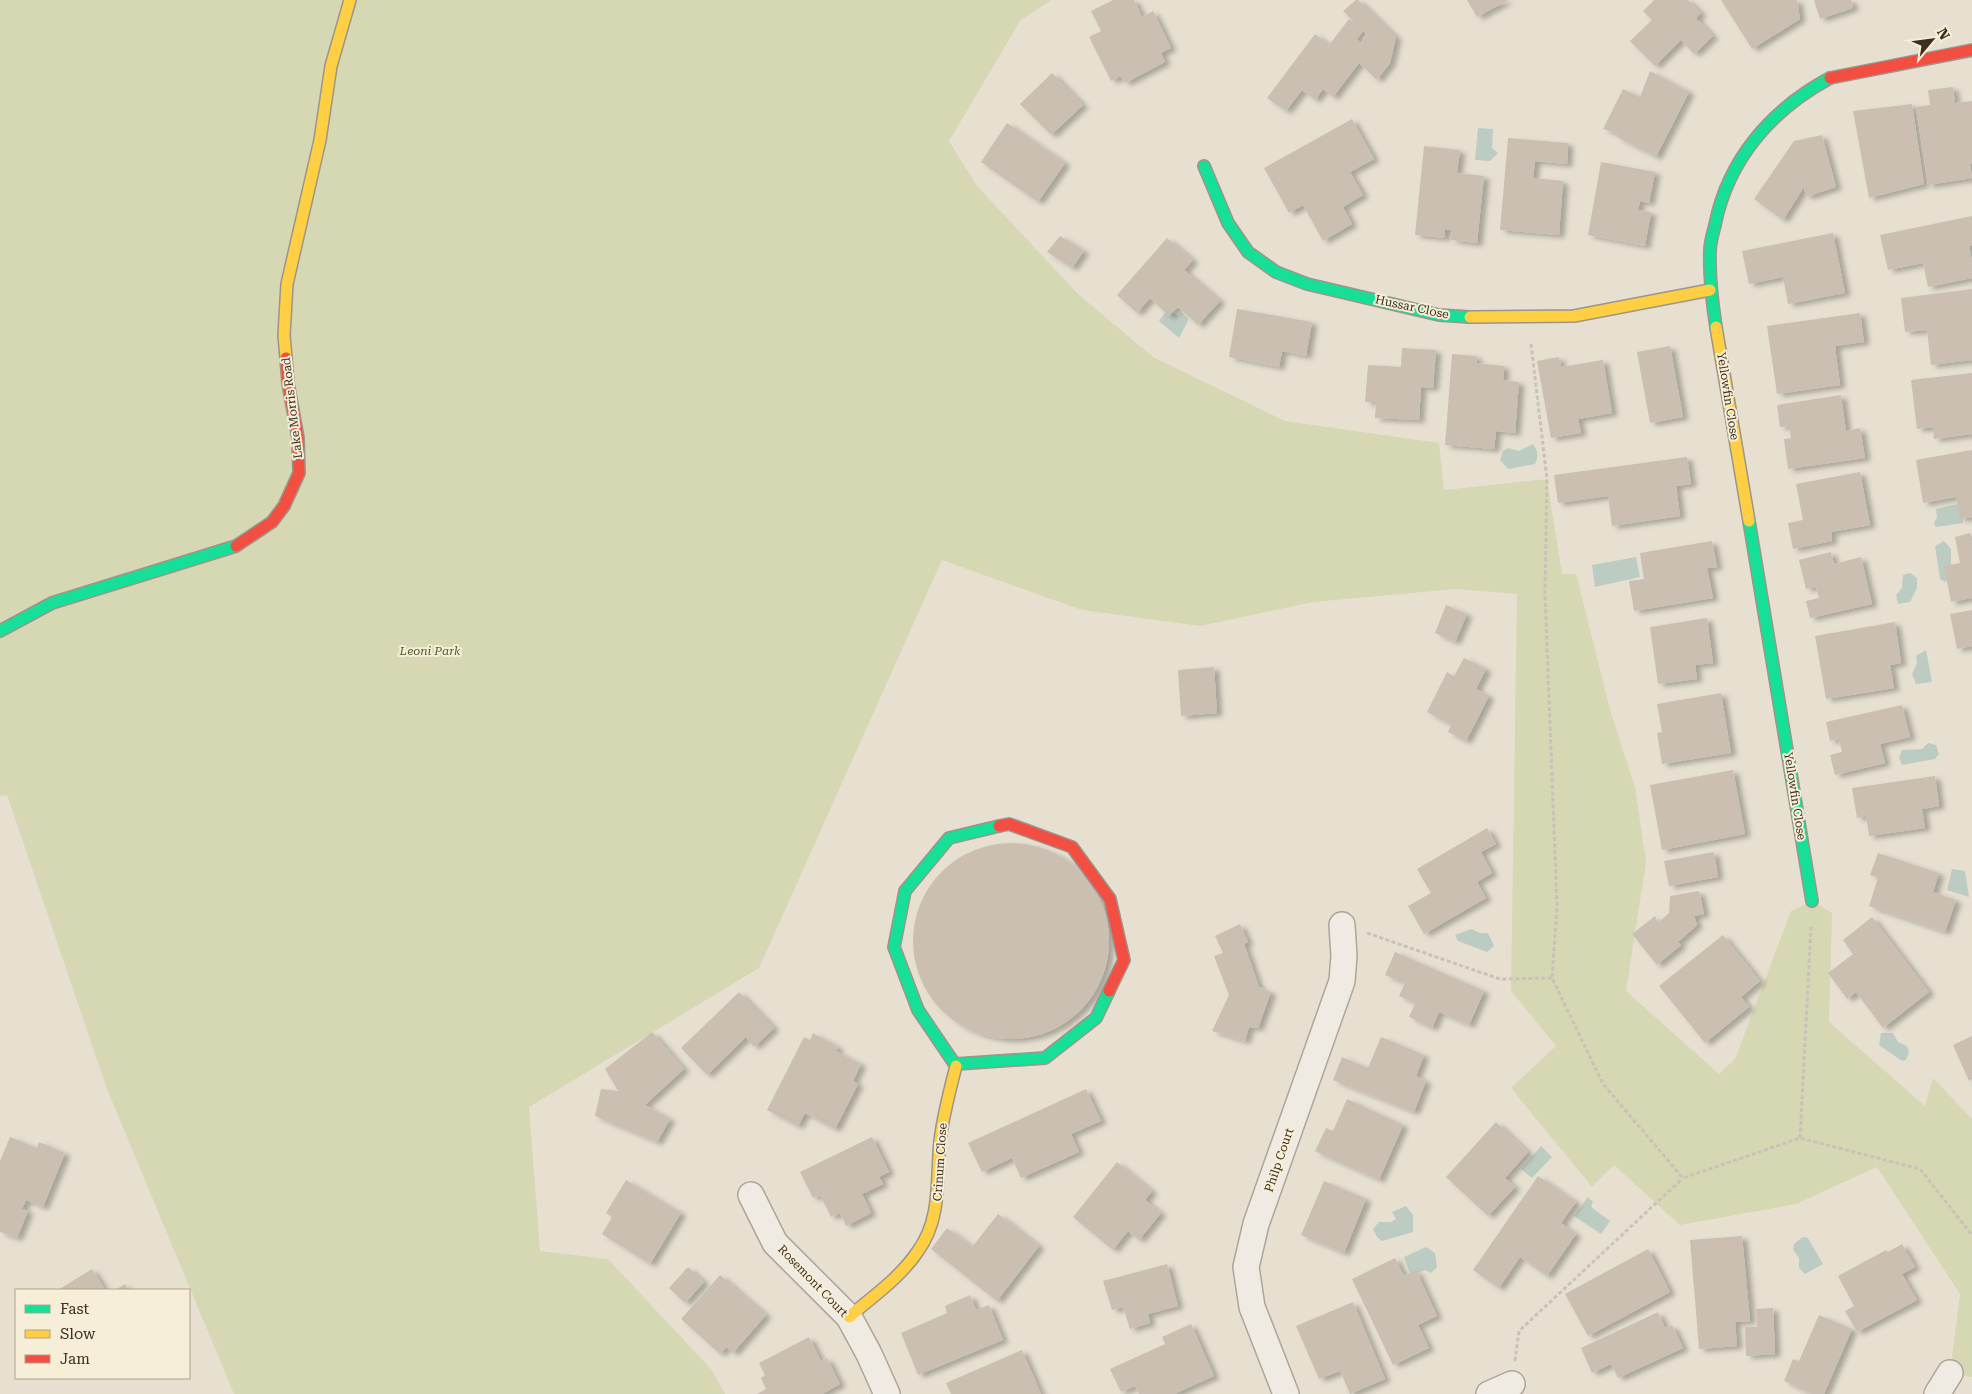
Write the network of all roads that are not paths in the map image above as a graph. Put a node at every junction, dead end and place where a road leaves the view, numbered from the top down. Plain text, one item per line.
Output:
1 (350, 0) edge
2 (1972, 50) edge
3 (1204, 166) dead end
4 (1710, 290) junction
5 (0, 631) edge
6 (1812, 901) road end
7 (1342, 925) road end
8 (956, 1064) junction
9 (752, 1195) dead end
10 (849, 1317) junction
11 (1950, 1373) dead end
12 (1512, 1384) road end
13 (887, 1394) edge
14 (1286, 1394) edge
15 (1489, 1394) edge
16 (1937, 1394) edge

1 - 5 street, Lake Morris Road
2 - 4 street, Yellowfin Close
3 - 4 street, Hussar Close
4 - 6 street, Yellowfin Close
7 - 14 street, Philp Court
8 - 8 street
8 - 10 street, Crinum Close
9 - 10 street, Rosemont Court
10 - 13 street, Rosemont Court
11 - 16 street
12 - 15 street

